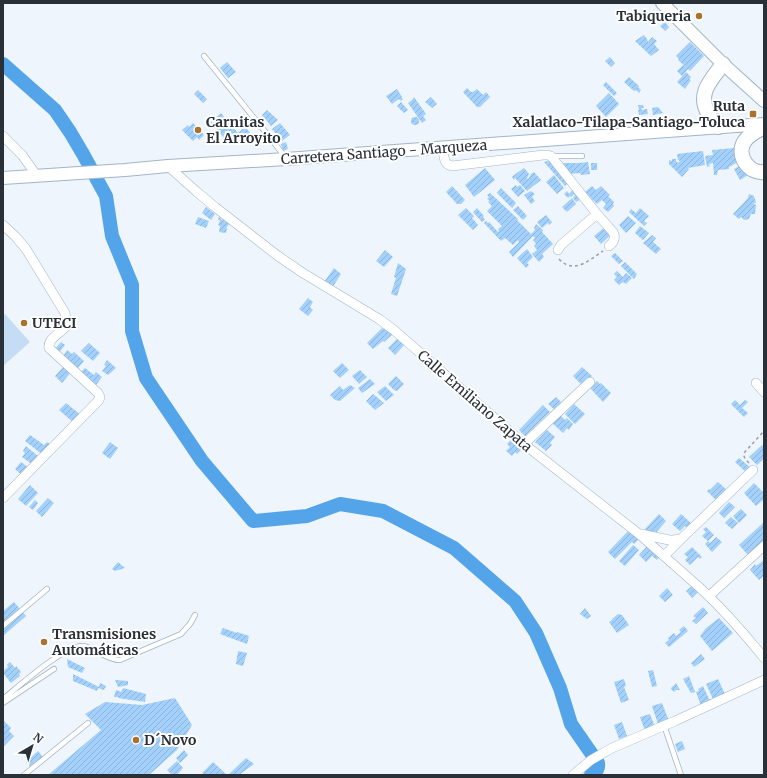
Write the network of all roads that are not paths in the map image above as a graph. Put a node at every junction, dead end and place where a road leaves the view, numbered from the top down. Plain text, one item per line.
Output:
1 (662, 3) edge
2 (204, 56) dead end
3 (723, 64) junction
4 (764, 101) edge
5 (764, 124) edge
6 (718, 127) junction
7 (764, 127) edge
8 (3, 136) edge
9 (443, 148) junction
10 (552, 156) junction
11 (582, 156) dead end
12 (286, 159) junction
13 (168, 166) junction
14 (764, 172) edge
15 (37, 176) junction
16 (3, 178) edge
17 (597, 214) junction
18 (3, 225) edge
19 (609, 246) road end
20 (558, 250) road end
21 (590, 382) dead end
22 (756, 383) dead end
23 (764, 392) edge
24 (524, 444) junction
25 (753, 470) road end
26 (3, 498) edge
27 (639, 534) junction
28 (681, 539) junction
29 (764, 546) edge
30 (664, 556) junction
31 (47, 589) dead end
32 (709, 596) junction
33 (195, 615) dead end
34 (3, 626) edge
35 (764, 658) edge
36 (54, 669) dead end
37 (764, 680) edge
38 (3, 699) edge
39 (3, 703) edge
40 (88, 723) dead end
41 (664, 725) junction
42 (24, 775) edge
43 (572, 775) edge
44 (682, 775) edge

1 - 3 main road
2 - 12 lane
3 - 4 main road
3 - 6 main road
5 - 6 main road, Carretera Santiago - Marqueza
6 - 9 main road, Carretera Santiago - Marqueza
7 - 14 main road
8 - 15 street
9 - 10 street
9 - 12 main road, Carretera Santiago - Marqueza
10 - 11 lane
10 - 17 street
12 - 13 main road, Carretera Santiago - Marqueza
13 - 15 main road, Carretera Santiago - Marqueza
13 - 24 street, Calle Emiliano Zapata
15 - 16 main road, Carretera Santiago - Marqueza
17 - 19 street
17 - 20 street
18 - 26 street
21 - 24 street
22 - 23 street
24 - 27 street, Calle Emiliano Zapata
25 - 28 street
27 - 28 street
27 - 30 street, Calle Emiliano Zapata
28 - 30 street
29 - 32 street
30 - 32 street, Calle Emiliano Zapata
31 - 34 lane
32 - 35 street, Calle Emiliano Zapata
33 - 38 lane
36 - 39 lane
37 - 41 street
40 - 42 lane
41 - 43 street
41 - 44 lane

